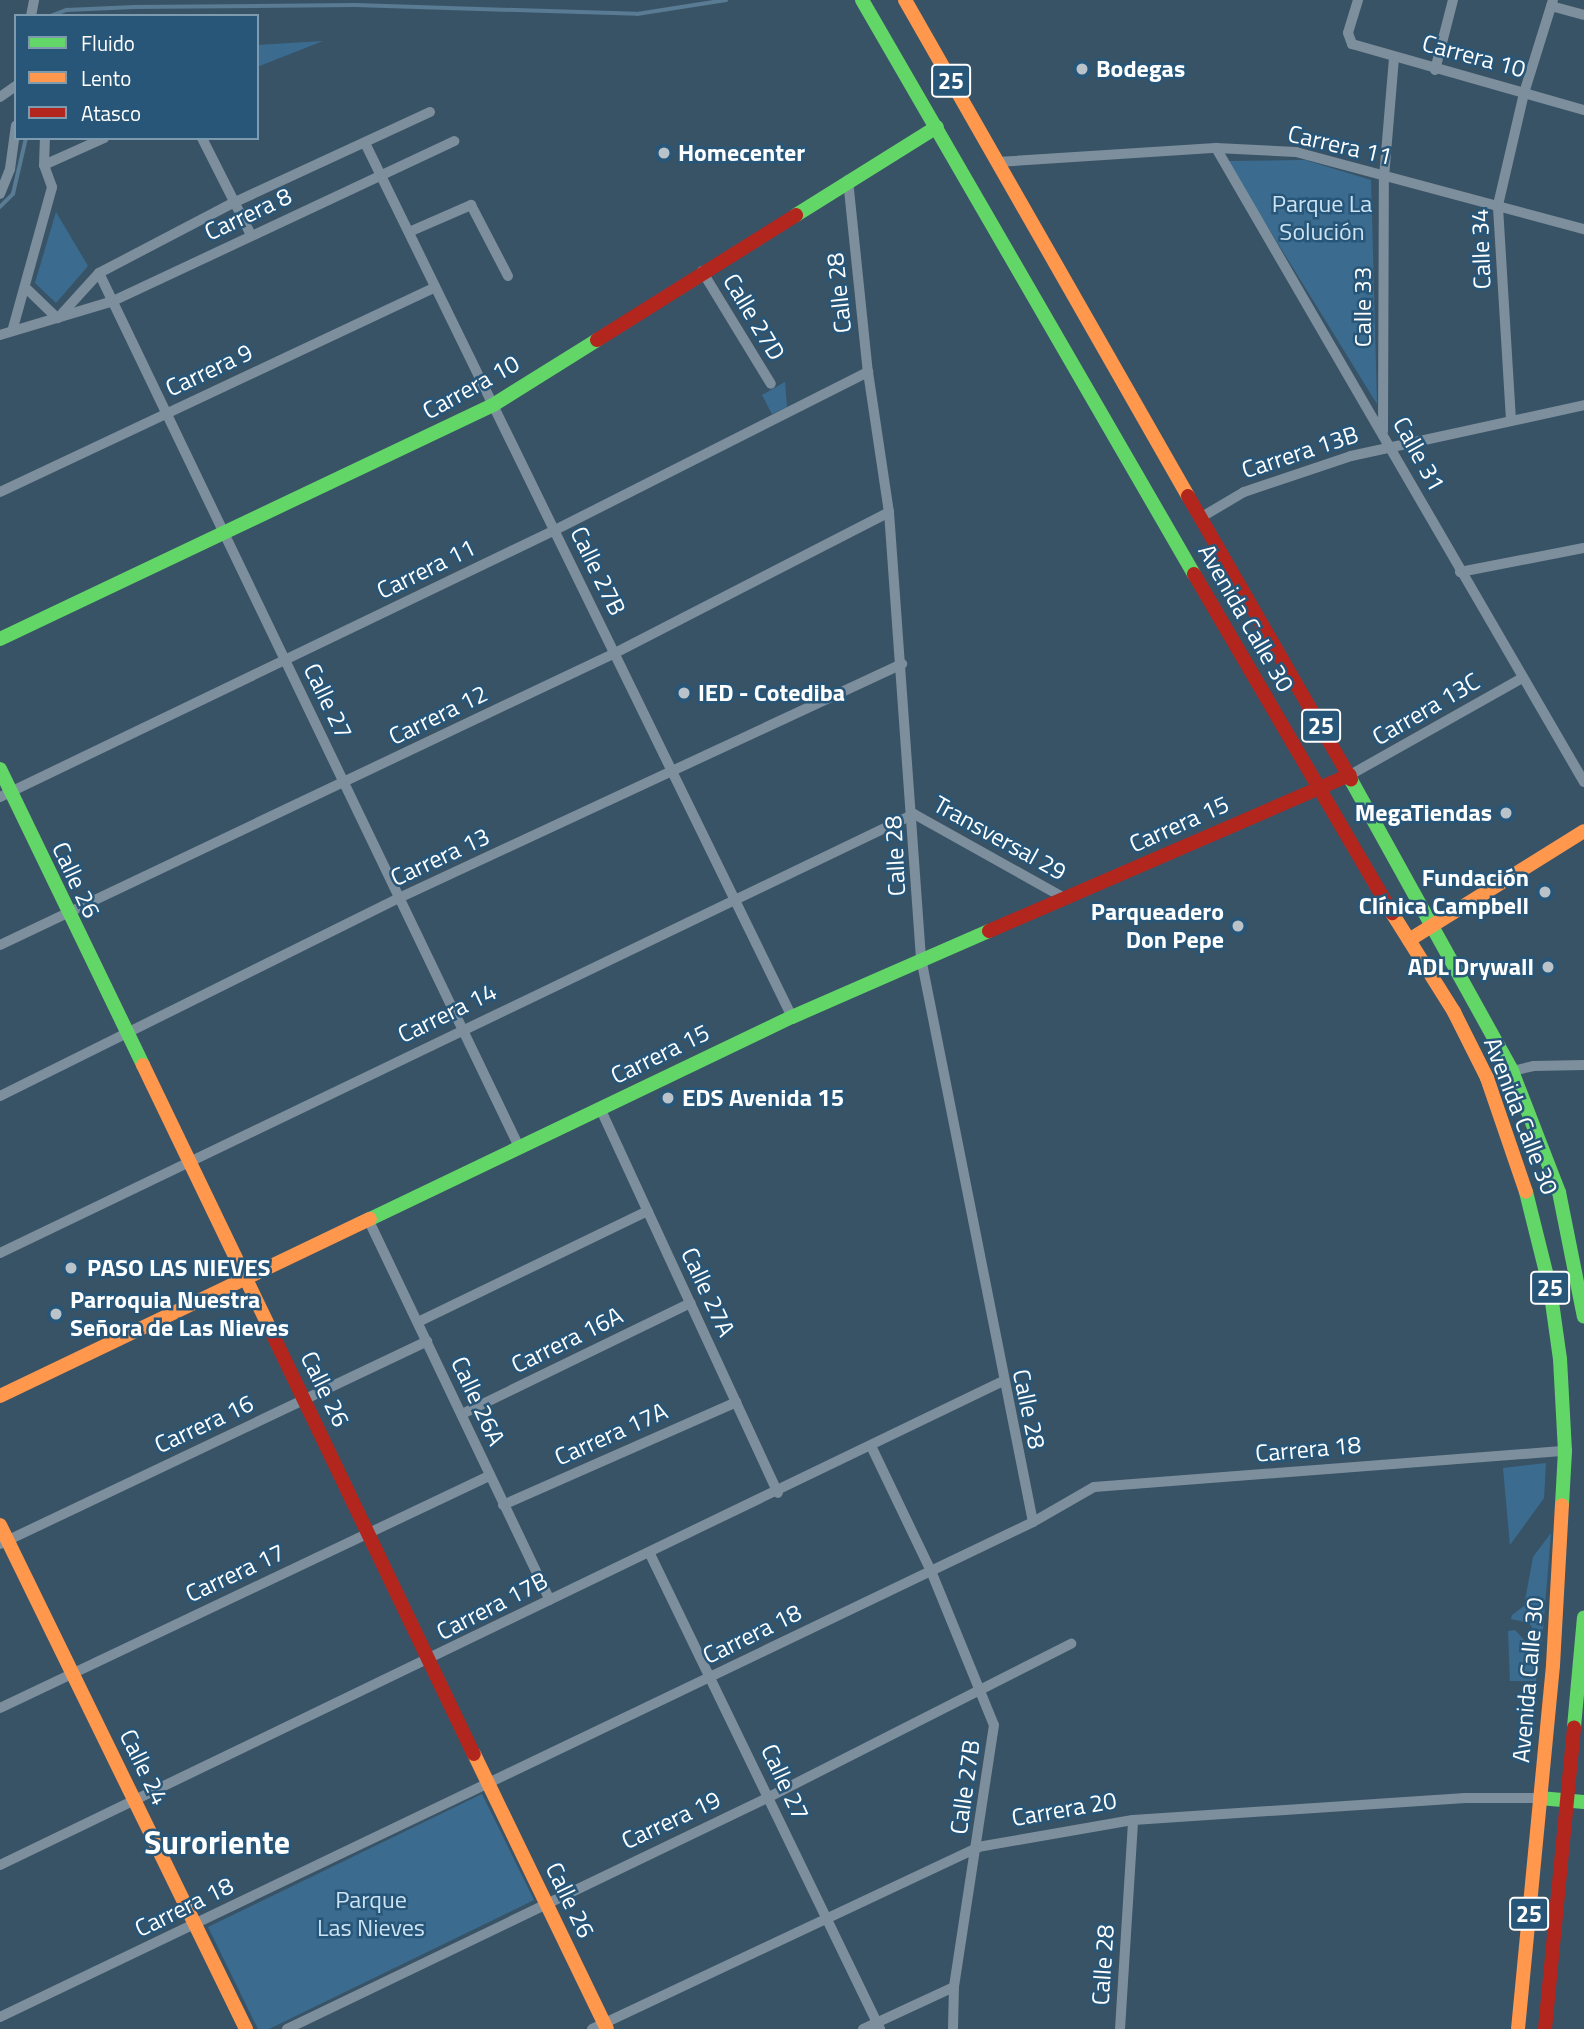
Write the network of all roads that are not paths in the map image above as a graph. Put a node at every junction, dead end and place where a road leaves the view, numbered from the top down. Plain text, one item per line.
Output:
1 (862, 0) edge
2 (905, 0) edge
3 (1358, 0) edge
4 (1453, 0) edge
5 (1552, 3) edge
6 (1584, 15) edge
7 (1394, 57) junction
8 (1435, 70) junction
9 (1524, 93) junction
10 (1584, 110) edge
11 (430, 112) dead end
12 (937, 127) junction
13 (14, 140) edge
14 (45, 140) edge
15 (100, 140) edge
16 (203, 140) edge
17 (454, 141) dead end
18 (365, 143) junction
19 (1216, 148) junction
20 (996, 162) junction
21 (44, 165) junction
22 (381, 175) junction
23 (1384, 177) junction
24 (848, 180) junction
25 (0, 194) edge
26 (233, 204) junction
27 (1498, 205) junction
28 (1584, 229) edge
29 (409, 232) junction
30 (251, 235) junction
31 (702, 271) junction
32 (99, 272) junction
33 (508, 276) dead end
34 (435, 287) junction
35 (27, 289) junction
36 (113, 301) junction
37 (57, 318) junction
38 (13, 328) junction
39 (0, 335) edge
40 (868, 372) junction
41 (771, 384) dead end
42 (493, 405) junction
43 (1584, 405) edge
44 (167, 413) junction
45 (1511, 420) junction
46 (1383, 431) junction
47 (1391, 446) junction
48 (0, 492) edge
49 (888, 512) junction
50 (1200, 518) junction
51 (555, 530) junction
52 (225, 536) junction
53 (1584, 548) edge
54 (1461, 572) junction
55 (0, 639) edge
56 (615, 653) junction
57 (285, 661) junction
58 (902, 664) junction
59 (1522, 678) junction
60 (0, 769) edge
61 (673, 773) junction
62 (1350, 775) junction
63 (1584, 782) edge
64 (344, 783) junction
65 (1320, 789) junction
66 (5, 795) edge
67 (914, 814) junction
68 (1584, 831) edge
69 (399, 898) junction
70 (1066, 899) junction
71 (735, 900) junction
72 (66, 913) junction
73 (1434, 925) junction
74 (1409, 940) junction
75 (0, 945) edge
76 (921, 958) junction
77 (793, 1017) junction
78 (463, 1030) junction
79 (127, 1037) junction
80 (1584, 1065) edge
81 (1512, 1071) junction
82 (0, 1096) edge
83 (600, 1108) junction
84 (519, 1147) junction
85 (187, 1163) junction
86 (648, 1211) junction
87 (368, 1219) junction
88 (0, 1253) edge
89 (247, 1278) junction
90 (691, 1303) junction
91 (1584, 1317) edge
92 (418, 1322) junction
93 (427, 1341) junction
94 (1001, 1382) junction
95 (0, 1396) edge
96 (305, 1399) junction
97 (736, 1402) junction
98 (461, 1414) junction
99 (872, 1448) junction
100 (1565, 1451) junction
101 (489, 1476) junction
102 (778, 1493) junction
103 (503, 1505) junction
104 (1032, 1522) junction
105 (0, 1525) edge
106 (369, 1532) junction
107 (4, 1543) edge
108 (650, 1554) junction
109 (931, 1571) junction
110 (550, 1600) junction
111 (1584, 1617) edge
112 (1071, 1644) dead end
113 (430, 1661) junction
114 (72, 1673) junction
115 (713, 1676) junction
116 (981, 1688) junction
117 (0, 1708) edge
118 (489, 1783) junction
119 (769, 1797) junction
120 (1540, 1798) junction
121 (135, 1800) junction
122 (1568, 1801) junction
123 (1584, 1802) edge
124 (1133, 1820) junction
125 (978, 1847) junction
126 (0, 1866) edge
127 (546, 1902) junction
128 (827, 1918) junction
129 (194, 1926) junction
130 (954, 1987) junction
131 (0, 2017) edge
132 (878, 2026) edge
133 (601, 2027) edge
134 (246, 2029) edge
135 (287, 2029) edge
136 (863, 2029) edge
137 (953, 2029) edge
138 (1120, 2029) edge
139 (1518, 2029) edge
140 (1545, 2029) edge

1 - 12 main road, Avenida Calle 30 / 25
2 - 20 main road, Avenida Calle 30 / 25
3 - 7 street, Carrera 10
4 - 8 street
5 - 6 street
5 - 9 street, Calle 34
7 - 8 street, Carrera 10
7 - 23 street, Calle 33
8 - 9 street, Carrera 10
9 - 10 street, Carrera 10
9 - 27 street, Calle 34
11 - 18 street, Carrera 8
12 - 24 main road, Carrera 10
12 - 65 main road, Avenida Calle 30 / 25
13 - 25 street
14 - 21 street
15 - 21 street
16 - 26 street
17 - 22 street, Carrera 8
18 - 22 street, Calle 27B
18 - 26 street, Carrera 8
19 - 20 street, Carrera 11
19 - 23 street, Carrera 11
19 - 46 street, Calle 31
20 - 50 main road, Avenida Calle 30 / 25
21 - 35 street
22 - 29 street, Calle 27B
22 - 30 street, Carrera 8
23 - 27 street, Carrera 11
23 - 46 street, Calle 33
24 - 31 main road, Carrera 10
24 - 40 street, Calle 28
26 - 30 street
26 - 32 street, Carrera 8
27 - 28 street, Carrera 11
27 - 45 street, Calle 34
29 - 33 street
29 - 34 street, Calle 27B
30 - 36 street, Carrera 8
31 - 41 street, Calle 27D
31 - 42 main road, Carrera 10
32 - 36 street, Calle 27
32 - 37 street, Carrera 8
34 - 42 street, Calle 27B
34 - 44 street, Carrera 9
35 - 37 street
35 - 38 street
36 - 37 street, Carrera 8
36 - 44 street, Calle 27
37 - 38 street, Carrera 8
38 - 39 street, Carrera 8
40 - 49 street, Calle 28
40 - 51 street, Carrera 11
42 - 51 street, Calle 27B
42 - 52 main road, Carrera 10
43 - 45 street, Carrera 13B
44 - 48 street, Carrera 9
44 - 52 street, Calle 27
45 - 47 street, Carrera 13B
46 - 47 street, Calle 31
47 - 50 street, Carrera 13B
47 - 54 street, Calle 31
49 - 56 street, Carrera 12
49 - 58 street, Calle 28
50 - 62 main road, Avenida Calle 30 / 25
51 - 56 street, Calle 27B
51 - 57 street, Carrera 11
52 - 55 main road, Carrera 10
52 - 57 street, Calle 27
53 - 54 street
54 - 59 street, Calle 31
56 - 61 street, Calle 27B
56 - 64 street, Carrera 12
57 - 64 street, Calle 27
57 - 66 street, Carrera 11
58 - 61 street, Carrera 13
58 - 67 street, Calle 28
59 - 62 street, Carrera 13C
59 - 63 street, Calle 31
60 - 66 main road, Calle 26
61 - 69 street, Carrera 13
61 - 71 street, Calle 27B
62 - 65 main road, Carrera 15
62 - 73 main road, Avenida Calle 30 / 25
64 - 69 street, Calle 27
64 - 72 street, Carrera 12
65 - 70 main road, Carrera 15
65 - 74 main road, Avenida Calle 30 / 25
66 - 72 main road, Calle 26
67 - 70 street, Transversal 29
67 - 71 street, Carrera 14
67 - 76 street, Calle 28
68 - 73 main road
69 - 78 street, Calle 27
69 - 79 street, Carrera 13
70 - 76 main road, Carrera 15
71 - 77 street, Calle 27B
71 - 78 street, Carrera 14
72 - 75 street, Carrera 12
72 - 79 main road, Calle 26
73 - 74 main road
73 - 81 main road, Avenida Calle 30 / 25
74 - 100 main road, Avenida Calle 30 / 25
76 - 77 main road, Carrera 15
76 - 94 street, Calle 28
77 - 83 main road, Carrera 15
78 - 84 street, Calle 27
78 - 85 street, Carrera 14
79 - 82 street, Carrera 13
79 - 85 main road, Calle 26
80 - 81 street
81 - 91 main road, Avenida Calle 30 / 25
83 - 84 main road, Carrera 15
83 - 86 street, Calle 27A
84 - 87 main road, Carrera 15
85 - 88 street, Carrera 14
85 - 89 main road, Calle 26
86 - 90 street, Calle 27A
86 - 92 street
87 - 89 main road, Carrera 15
87 - 92 street, Calle 26A
89 - 95 main road, Carrera 15
89 - 96 main road, Calle 26
90 - 97 street, Calle 27A
90 - 98 street, Carrera 16A
92 - 93 street, Calle 26A
93 - 96 street, Carrera 16
93 - 98 street, Calle 26A
94 - 99 street, Carrera 17B
94 - 104 street, Calle 28
96 - 106 main road, Calle 26
96 - 107 street, Carrera 16
97 - 102 street, Calle 27A
97 - 103 street, Carrera 17A
98 - 101 street, Calle 26A
99 - 102 street, Carrera 17B
99 - 109 street, Calle 27B
100 - 104 street, Carrera 18
100 - 120 main road, Avenida Calle 30 / 25
101 - 103 street, Calle 26A
101 - 106 street, Carrera 17
102 - 108 street, Carrera 17B
103 - 110 street, Calle 26A
104 - 109 street, Carrera 18
105 - 107 main road, Calle 24
106 - 113 main road, Calle 26
106 - 114 street, Carrera 17
107 - 114 main road, Calle 24
108 - 110 street, Carrera 17B
108 - 115 street, Calle 27
109 - 115 street, Carrera 18
109 - 116 street, Calle 27B
110 - 113 street, Carrera 17B
111 - 122 main road, Avenida Calle 30 / 25
112 - 116 street, Carrera 19
113 - 118 main road, Calle 26
113 - 121 street, Carrera 17B
114 - 117 street, Carrera 17
114 - 121 main road, Calle 24
115 - 118 street, Carrera 18
115 - 119 street, Calle 27
116 - 119 street, Carrera 19
116 - 125 street, Calle 27B
118 - 127 main road, Calle 26
118 - 129 street, Carrera 18
119 - 127 street, Carrera 19
119 - 128 street, Calle 27
120 - 122 main road, Carrera 20
120 - 124 street, Carrera 20
120 - 139 main road, Avenida Calle 30 / 25
121 - 126 street, Carrera 17B
121 - 129 main road, Calle 24
122 - 123 main road, Carrera 20
122 - 140 main road, Avenida Calle 30 / 25
124 - 125 street, Carrera 20
124 - 138 street, Calle 28
125 - 128 street, Carrera 20
125 - 130 street, Calle 27B
127 - 133 main road, Calle 26
127 - 135 street, Carrera 19
128 - 132 street, Calle 27
128 - 133 street, Carrera 20
129 - 131 street, Carrera 18
129 - 134 main road, Calle 24
130 - 132 street
130 - 137 street, Calle 27B
132 - 136 street

